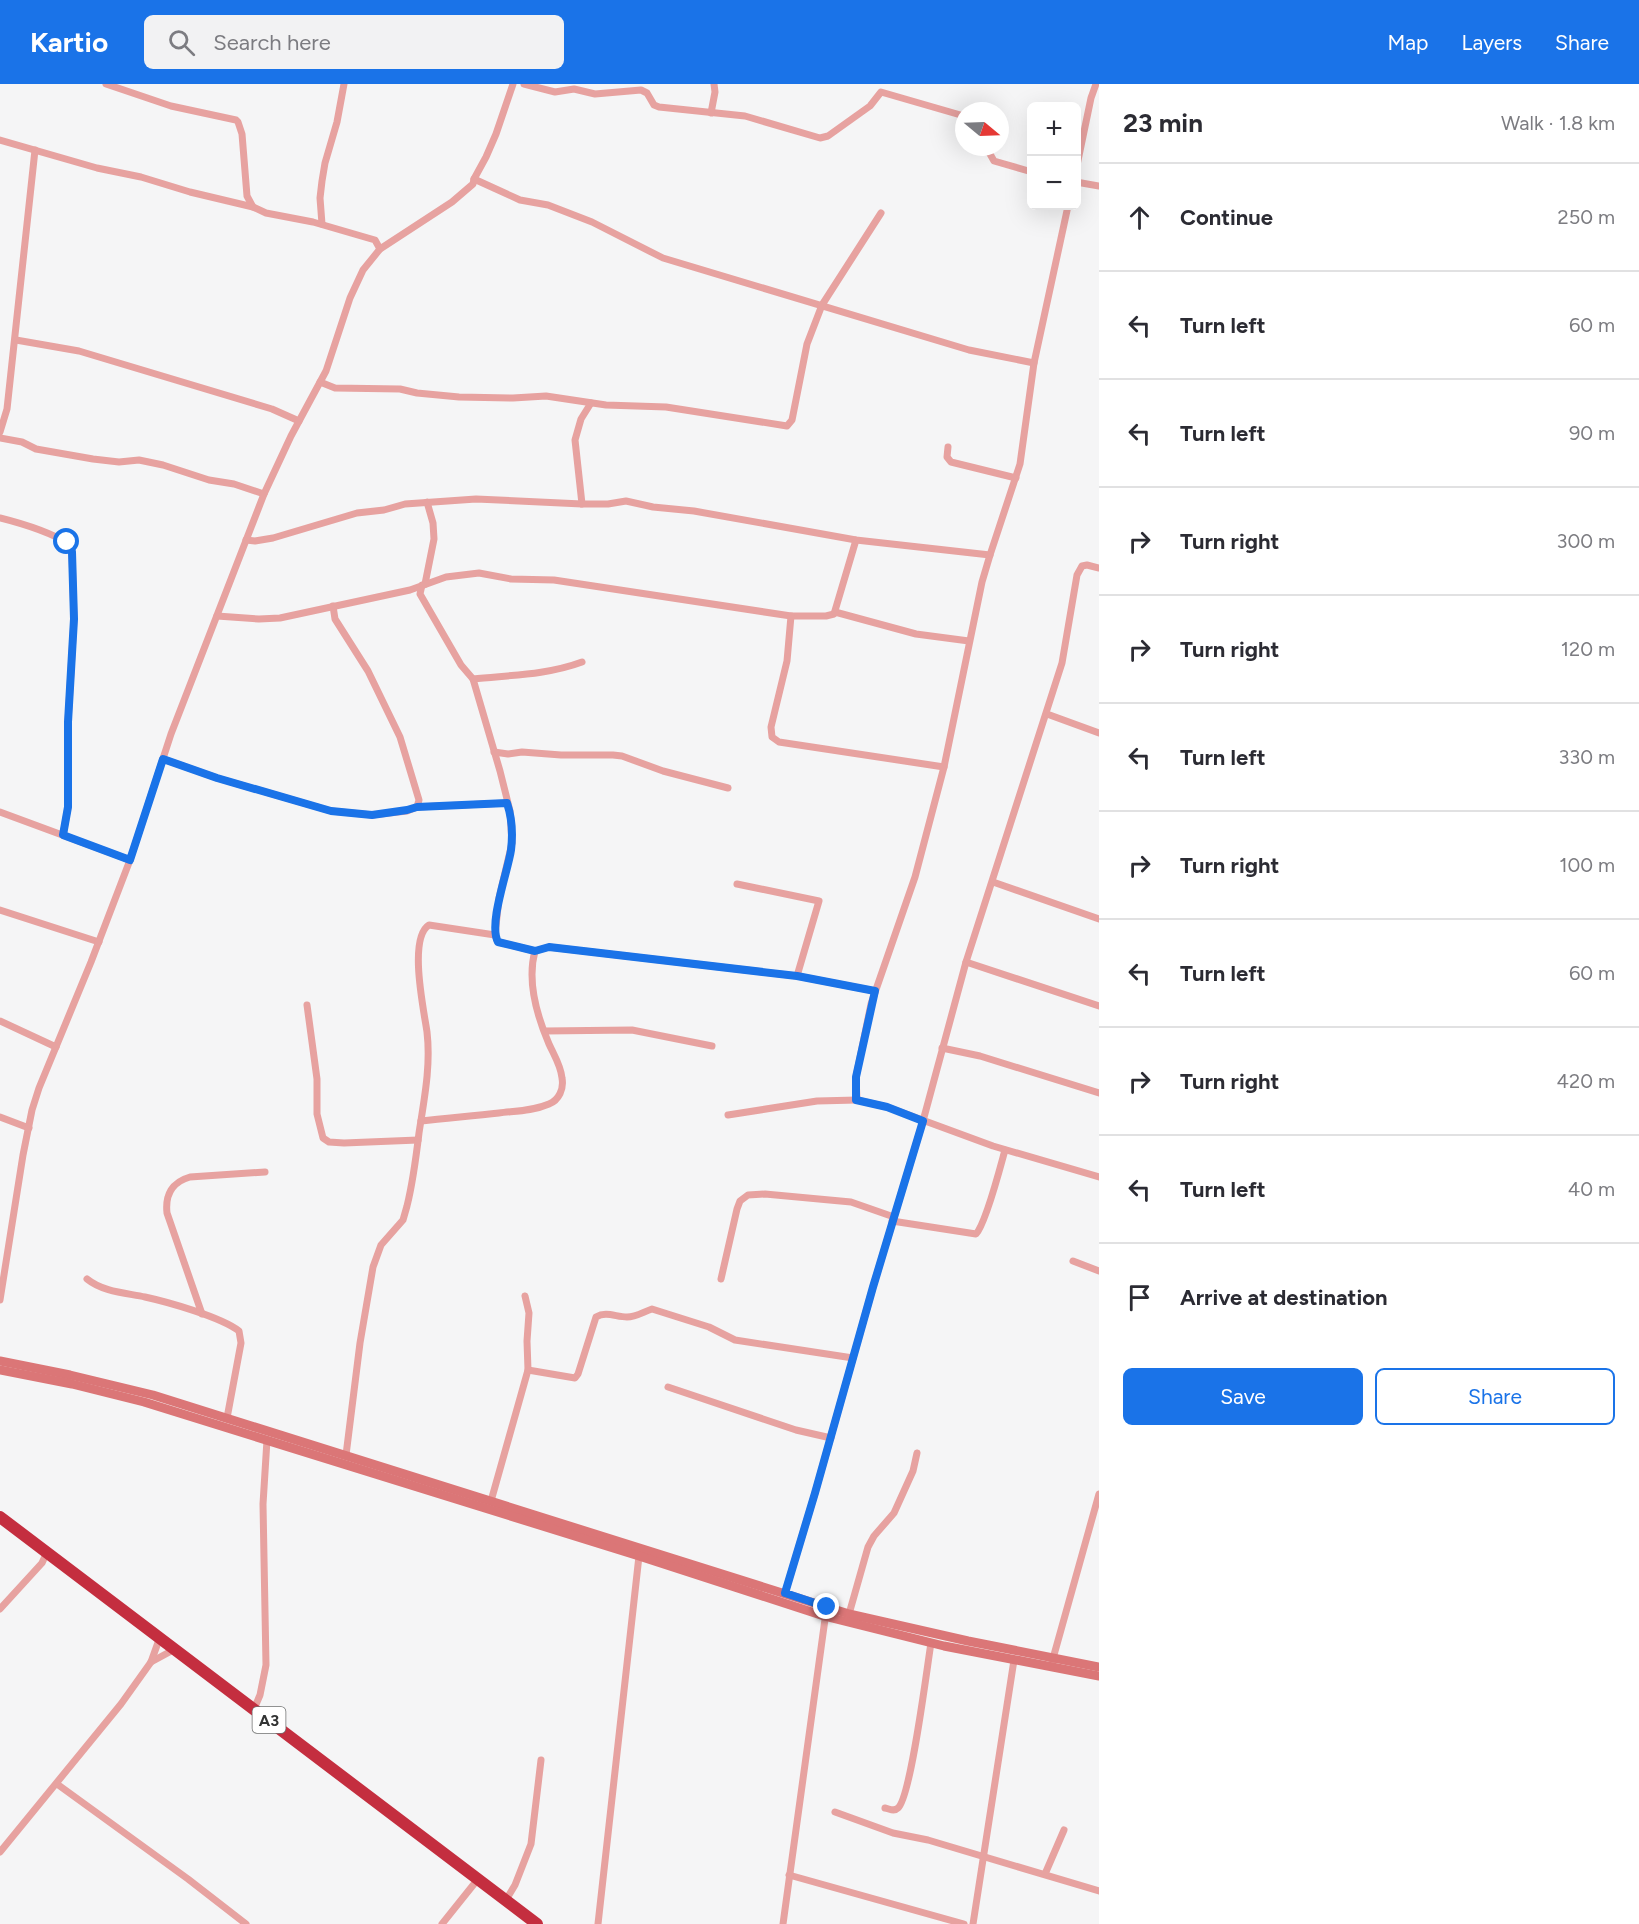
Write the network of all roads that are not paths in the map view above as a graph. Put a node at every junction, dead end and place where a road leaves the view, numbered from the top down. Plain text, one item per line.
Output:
1 (106, 84) edge
2 (344, 84) edge
3 (513, 84) edge
4 (524, 84) edge
5 (714, 84) edge
6 (1096, 84) edge
7 (880, 88) edge
8 (711, 113) junction
9 (955, 113) edge
10 (0, 140) edge
11 (35, 150) junction
12 (991, 156) edge
13 (1080, 156) edge
14 (1027, 170) edge
15 (474, 179) junction
16 (1081, 183) edge
17 (1099, 186) edge
18 (253, 207) junction
19 (1067, 210) edge
20 (881, 213) dead end
21 (322, 224) junction
22 (380, 249) junction
23 (822, 305) junction
24 (16, 340) junction
25 (1034, 363) junction
26 (320, 382) junction
27 (591, 403) junction
28 (299, 421) junction
29 (0, 432) edge
30 (0, 438) edge
31 (948, 447) dead end
32 (1016, 478) junction
33 (264, 494) junction
34 (427, 502) junction
35 (582, 504) junction
36 (0, 518) edge
37 (246, 540) junction
38 (856, 540) junction
39 (990, 555) junction
40 (1099, 568) edge
41 (424, 584) junction
42 (333, 606) junction
43 (835, 612) junction
44 (218, 616) junction
45 (791, 616) junction
46 (969, 641) junction
47 (582, 662) dead end
48 (473, 679) junction
49 (1047, 714) junction
50 (1099, 733) edge
51 (494, 752) junction
52 (508, 754) junction
53 (163, 759) junction
54 (497, 762) junction
55 (944, 767) junction
56 (728, 788) dead end
57 (507, 803) junction
58 (417, 807) junction
59 (0, 812) edge
60 (63, 835) junction
61 (130, 860) junction
62 (993, 882) junction
63 (737, 884) dead end
64 (0, 910) edge
65 (1099, 919) edge
66 (495, 935) junction
67 (99, 942) junction
68 (535, 951) junction
69 (966, 962) junction
70 (797, 976) junction
71 (875, 991) junction
72 (307, 1005) dead end
73 (1099, 1006) edge
74 (0, 1021) edge
75 (545, 1031) junction
76 (712, 1046) dead end
77 (56, 1047) junction
78 (942, 1048) junction
79 (1099, 1093) edge
80 (856, 1100) junction
81 (728, 1115) dead end
82 (0, 1117) edge
83 (421, 1121) junction
84 (923, 1121) junction
85 (29, 1128) junction
86 (418, 1140) junction
87 (1005, 1150) junction
88 (266, 1173) dead end
89 (1099, 1178) edge
90 (893, 1219) junction
91 (1073, 1261) dead end
92 (1099, 1271) edge
93 (87, 1279) dead end
94 (721, 1279) dead end
95 (525, 1296) dead end
96 (0, 1300) edge
97 (202, 1314) junction
98 (853, 1358) junction
99 (0, 1361) edge
100 (0, 1370) edge
101 (528, 1370) junction
102 (668, 1388) dead end
103 (227, 1418) junction
104 (831, 1438) junction
105 (267, 1440) junction
106 (917, 1453) dead end
107 (346, 1455) junction
108 (1099, 1494) edge
109 (491, 1501) junction
110 (0, 1517) edge
111 (630, 1549) junction
112 (47, 1552) junction
113 (639, 1556) junction
114 (785, 1593) junction
115 (0, 1609) edge
116 (825, 1612) junction
117 (849, 1614) junction
118 (160, 1637) junction
119 (931, 1642) junction
120 (175, 1649) junction
121 (1014, 1660) junction
122 (151, 1662) junction
123 (1052, 1662) junction
124 (1099, 1667) edge
125 (1099, 1676) edge
126 (254, 1709) junction
127 (540, 1760) dead end
128 (57, 1784) junction
129 (885, 1808) dead end
130 (835, 1812) dead end
131 (1064, 1830) dead end
132 (0, 1852) edge
133 (984, 1856) junction
134 (1045, 1874) junction
135 (789, 1875) junction
136 (478, 1879) junction
137 (1099, 1891) edge
138 (506, 1900) junction
139 (246, 1924) edge
140 (442, 1924) edge
141 (537, 1924) edge
142 (598, 1924) edge
143 (783, 1924) edge
144 (964, 1924) edge
145 (973, 1924) edge

1 - 18 street
2 - 21 street
3 - 15 street
4 - 8 street
5 - 8 street
6 - 13 street
7 - 8 street
7 - 9 street
10 - 11 street
11 - 18 street
11 - 24 street
12 - 14 street
15 - 22 street
15 - 23 street
16 - 17 street
18 - 21 street
19 - 25 street
20 - 23 street
21 - 22 street
22 - 26 street
23 - 25 street
23 - 27 street
24 - 28 street
24 - 29 street
25 - 32 street
26 - 27 street
26 - 28 street
27 - 35 street
28 - 33 street
30 - 33 street
31 - 32 street
32 - 39 street
33 - 37 street
34 - 35 street
34 - 37 street
34 - 41 street
35 - 38 street
36 - 60 street
37 - 44 street
38 - 39 street
38 - 43 street
39 - 46 street
40 - 49 street
41 - 42 street
41 - 45 street
41 - 48 street
42 - 44 street
42 - 58 street
43 - 45 street
43 - 46 street
44 - 53 street
45 - 55 street
46 - 55 street
47 - 48 street
48 - 51 street
49 - 50 street
49 - 62 street
51 - 52 street
51 - 54 street
52 - 54 street
52 - 56 street
53 - 58 street
53 - 61 street
54 - 57 street
55 - 71 street
57 - 58 street
57 - 66 street
59 - 60 street
60 - 61 street
61 - 67 street
62 - 65 street
62 - 69 street
63 - 70 street
64 - 67 street
66 - 68 street
66 - 83 street
67 - 77 street
68 - 70 street
68 - 75 street
69 - 73 street
69 - 78 street
70 - 71 street
71 - 80 street
72 - 86 street
74 - 77 street
75 - 76 street
75 - 83 street
77 - 85 street
78 - 79 street
78 - 84 street
80 - 81 street
80 - 84 street
82 - 85 street
83 - 86 street
84 - 87 street
84 - 90 street
85 - 96 street
86 - 107 street
87 - 89 street
87 - 90 street
88 - 97 street
90 - 94 street
90 - 98 street
91 - 92 street
93 - 97 street
95 - 101 street
97 - 103 street
98 - 101 street
98 - 104 street
99 - 103 main road
100 - 105 main road
101 - 109 street
102 - 104 street
103 - 107 main road
104 - 114 street
105 - 111 main road
105 - 126 street
106 - 117 street
107 - 109 main road
108 - 123 street
109 - 111 main road
110 - 112 highway, A3
111 - 113 main road
111 - 114 main road
112 - 115 street
112 - 118 highway, A3
113 - 116 main road
113 - 142 street
114 - 116 main road
116 - 117 main road
116 - 119 main road
116 - 135 street
117 - 123 main road
118 - 120 highway, A3
118 - 122 street
119 - 121 main road
119 - 129 street
120 - 122 street
120 - 126 highway, A3
121 - 123 main road
121 - 133 street
122 - 128 street
123 - 124 main road
123 - 125 main road
126 - 136 highway, A3
127 - 138 street
128 - 132 street
128 - 139 street
130 - 133 street
131 - 134 street
133 - 134 street
133 - 145 street
134 - 137 street
135 - 143 street
135 - 144 street
136 - 138 highway, A3
136 - 140 street
138 - 141 highway, A3

